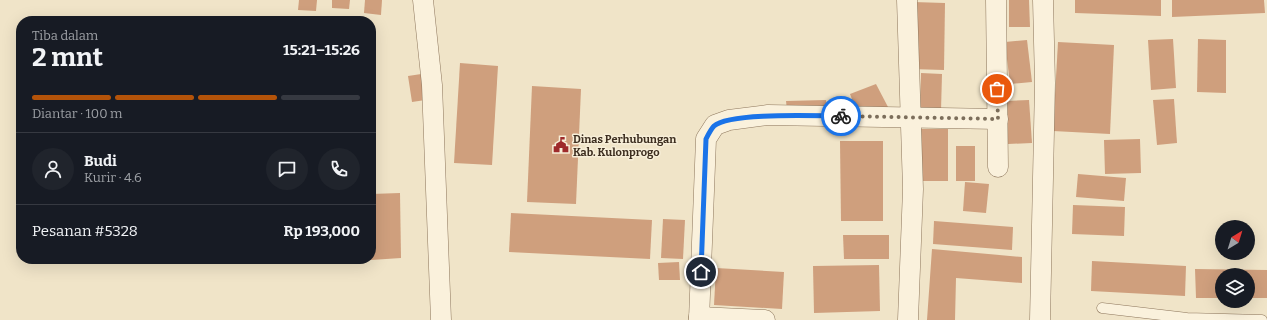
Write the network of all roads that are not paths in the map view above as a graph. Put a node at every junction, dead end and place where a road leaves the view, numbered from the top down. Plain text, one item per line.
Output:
1 (423, 0) edge
2 (907, 0) edge
3 (996, 0) edge
4 (1043, 0) edge
5 (910, 117) junction
6 (998, 119) junction
7 (998, 167) dead end
8 (1102, 308) dead end
9 (699, 318) edge
10 (1187, 319) edge
11 (441, 320) edge
12 (765, 320) edge
13 (908, 320) edge
14 (1040, 320) edge
15 (1262, 320) edge

1 - 11 street
2 - 5 street
3 - 6 street
4 - 14 street
5 - 6 street
5 - 9 street
5 - 13 street
6 - 7 street
8 - 10 lane
9 - 12 street
10 - 15 lane

